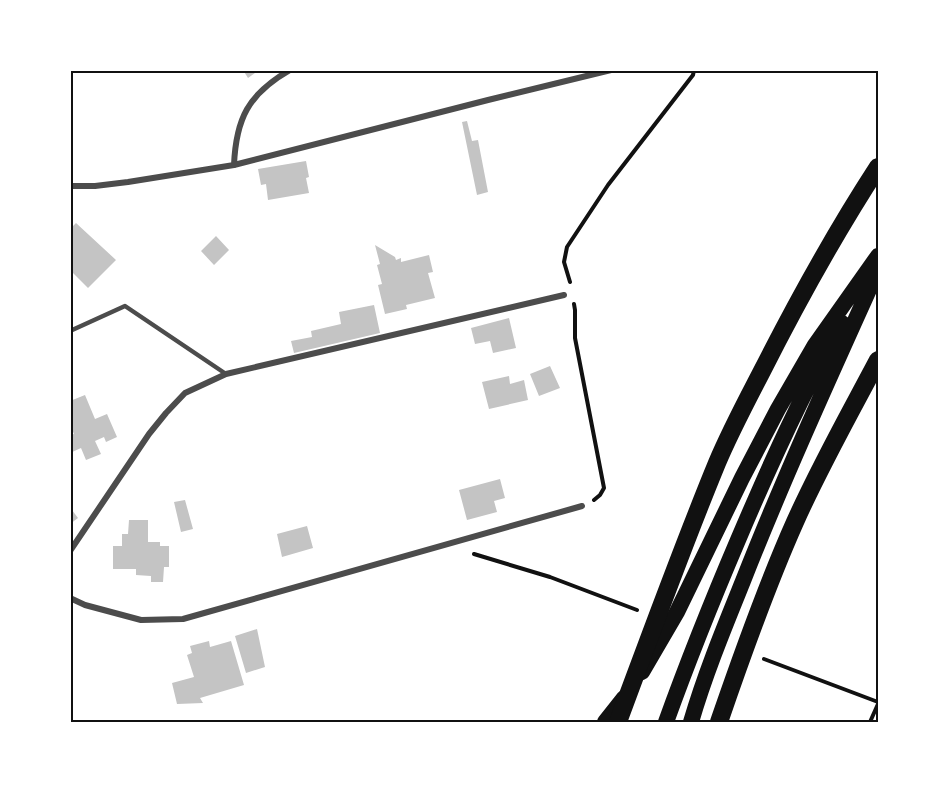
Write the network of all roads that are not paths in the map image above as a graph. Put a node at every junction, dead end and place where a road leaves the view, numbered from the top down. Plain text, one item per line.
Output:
1 (290, 70) edge
2 (611, 70) edge
3 (234, 165) junction
4 (879, 167) edge
5 (70, 186) edge
6 (879, 258) edge
7 (879, 268) edge
8 (564, 295) dead end
9 (70, 332) edge
10 (879, 360) edge
11 (226, 374) junction
12 (582, 506) road end
13 (70, 551) edge
14 (70, 598) edge
15 (605, 723) edge
16 (618, 723) edge
17 (666, 723) edge
18 (691, 723) edge
19 (719, 723) edge

1 - 3 street
2 - 3 street
3 - 5 street
4 - 16 highway
6 - 15 highway
6 - 17 highway
7 - 18 highway
8 - 11 street
9 - 11 lane
10 - 19 highway
11 - 13 street
12 - 14 street

